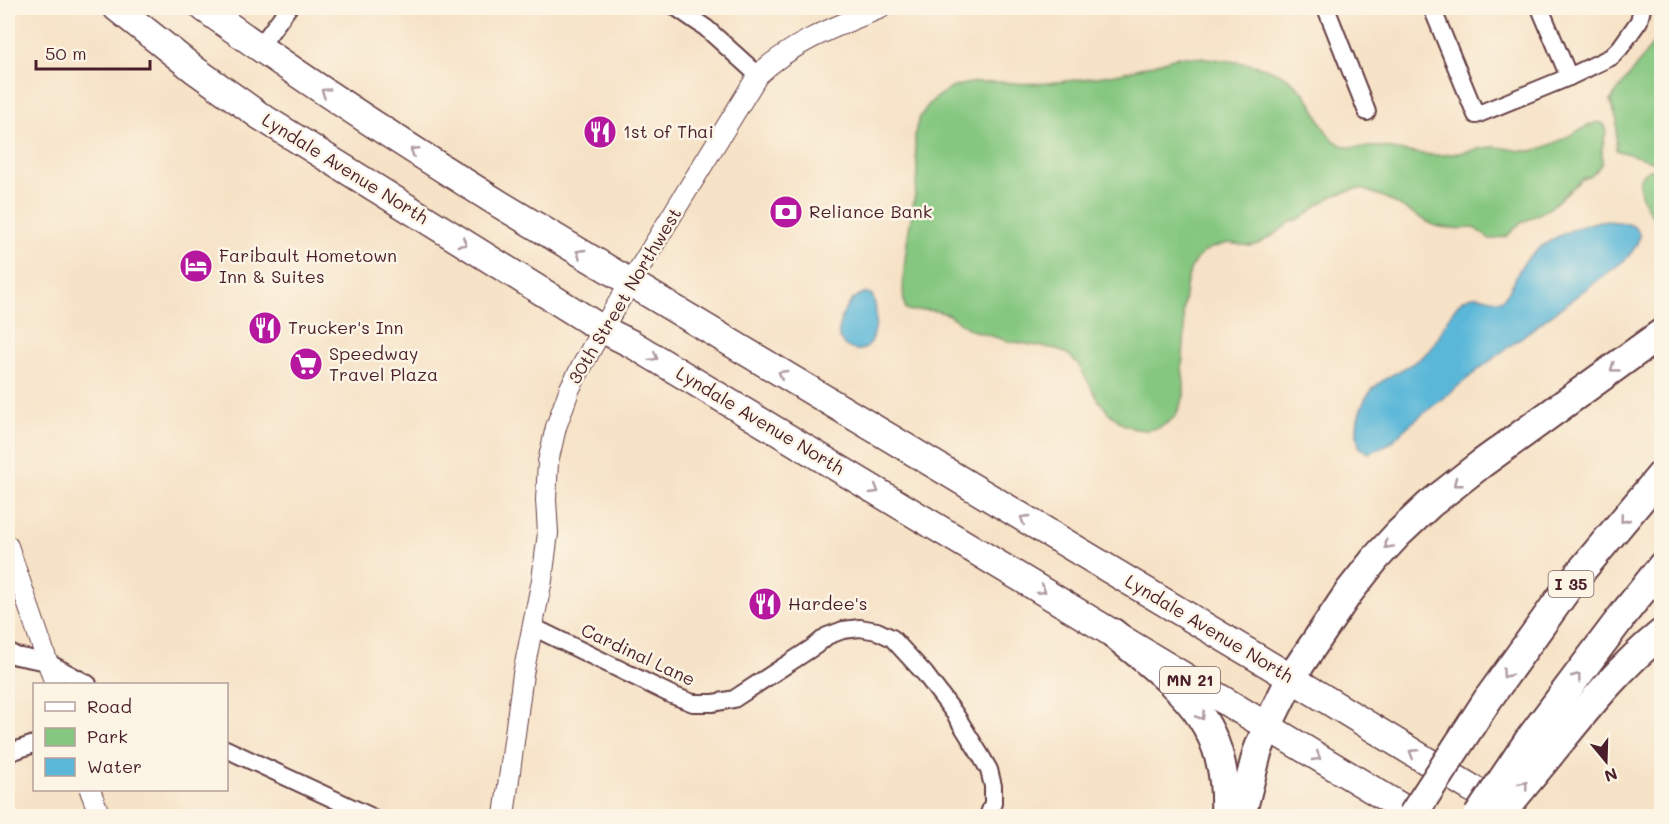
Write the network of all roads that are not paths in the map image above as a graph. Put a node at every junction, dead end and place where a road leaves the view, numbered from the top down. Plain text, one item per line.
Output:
1 (117, 8) edge
2 (204, 8) edge
3 (288, 8) edge
4 (677, 8) edge
5 (881, 8) edge
6 (1326, 8) edge
7 (1432, 8) edge
8 (1540, 8) edge
9 (1642, 8) edge
10 (259, 48) junction
11 (758, 75) junction
12 (1569, 77) junction
13 (1367, 112) dead end
14 (631, 283) junction
15 (602, 329) junction
16 (1662, 333) edge
17 (1662, 474) edge
18 (8, 546) edge
19 (1662, 567) edge
20 (533, 627) junction
21 (1113, 633) junction
22 (1662, 633) edge
23 (8, 652) edge
24 (47, 662) junction
25 (1291, 678) junction
26 (55, 683) edge
27 (86, 683) edge
28 (1267, 727) junction
29 (33, 744) edge
30 (1540, 747) junction
31 (228, 750) edge
32 (8, 753) edge
33 (91, 791) edge
34 (1479, 805) edge
35 (100, 816) edge
36 (370, 816) edge
37 (504, 816) edge
38 (988, 816) edge
39 (1225, 816) edge
40 (1241, 816) edge
41 (1414, 816) edge
42 (1498, 816) edge

1 -> 15 highway, Lyndale Avenue North
2 - 10 highway, Lyndale Avenue North
3 - 10 street
4 - 11 street
5 - 11 street, 30th Street Northwest
6 - 13 street
7 - 12 street
8 - 12 street
9 - 12 street
14 -> 10 highway, Lyndale Avenue North
11 - 14 street, 30th Street Northwest
14 - 15 street, 30th Street Northwest
25 -> 14 highway, Lyndale Avenue North
15 - 20 street, 30th Street Northwest
15 -> 21 highway, Lyndale Avenue North
16 -> 25 highway
17 -> 41 highway, I 35, bridge
18 - 24 street
30 -> 19 highway
20 - 37 street, 30th Street Northwest
20 - 38 street, Cardinal Lane
21 - 28 highway, Lyndale Avenue North / MN 21
21 -> 39 highway
22 - 30 highway
23 - 24 street
24 - 26 street
24 - 27 street
25 - 28 highway
34 -> 25 highway, Lyndale Avenue North
28 - 40 highway
28 -> 41 highway, Lyndale Avenue North / MN 21
29 - 32 street
30 - 34 highway, bridge
42 -> 30 highway, bridge
31 - 36 street
33 - 35 street

